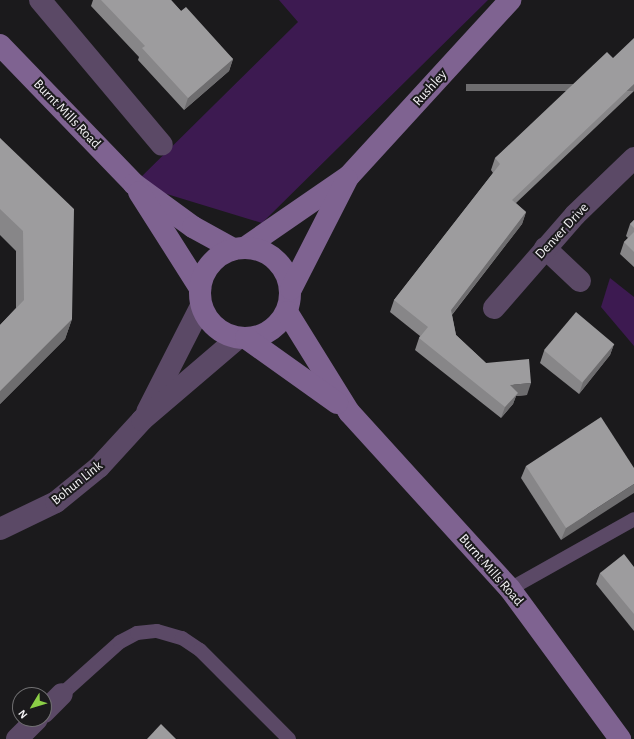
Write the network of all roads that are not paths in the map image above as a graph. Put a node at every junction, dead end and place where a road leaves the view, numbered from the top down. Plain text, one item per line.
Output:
1 (40, 0) edge
2 (510, 0) edge
3 (0, 45) edge
4 (162, 145) dead end
5 (634, 158) edge
6 (349, 176) junction
7 (134, 184) junction
8 (239, 248) junction
9 (545, 248) junction
10 (580, 281) dead end
11 (291, 289) junction
12 (201, 297) junction
13 (494, 308) dead end
14 (287, 312) junction
15 (242, 338) junction
16 (349, 412) junction
17 (142, 420) junction
18 (634, 519) edge
19 (0, 529) edge
20 (510, 589) junction
21 (62, 694) joint
22 (52, 704) edge
23 (29, 727) edge
24 (0, 736) edge
25 (3, 739) edge
26 (17, 739) edge
27 (289, 739) edge
28 (620, 739) edge

1 - 4 street
2 - 6 street, Rushley
3 - 7 street, Burnt Mills Road
5 - 9 street, Denver Drive
6 - 8 street, Rushley
6 - 11 street, Rushley
7 - 8 street, Burnt Mills Road
7 - 12 street, Burnt Mills Road
8 - 11 street
8 - 12 street
9 - 10 street
9 - 13 street, Denver Drive
11 - 14 street
12 - 15 street
12 - 17 street
14 - 15 street
14 - 16 street, Burnt Mills Road
15 - 16 street, Burnt Mills Road
15 - 17 street
16 - 20 street, Burnt Mills Road
17 - 19 street, Bohun Link
18 - 20 lane
20 - 28 street, Burnt Mills Road
21 - 22 street
21 - 27 lane
23 - 26 street
24 - 25 street

